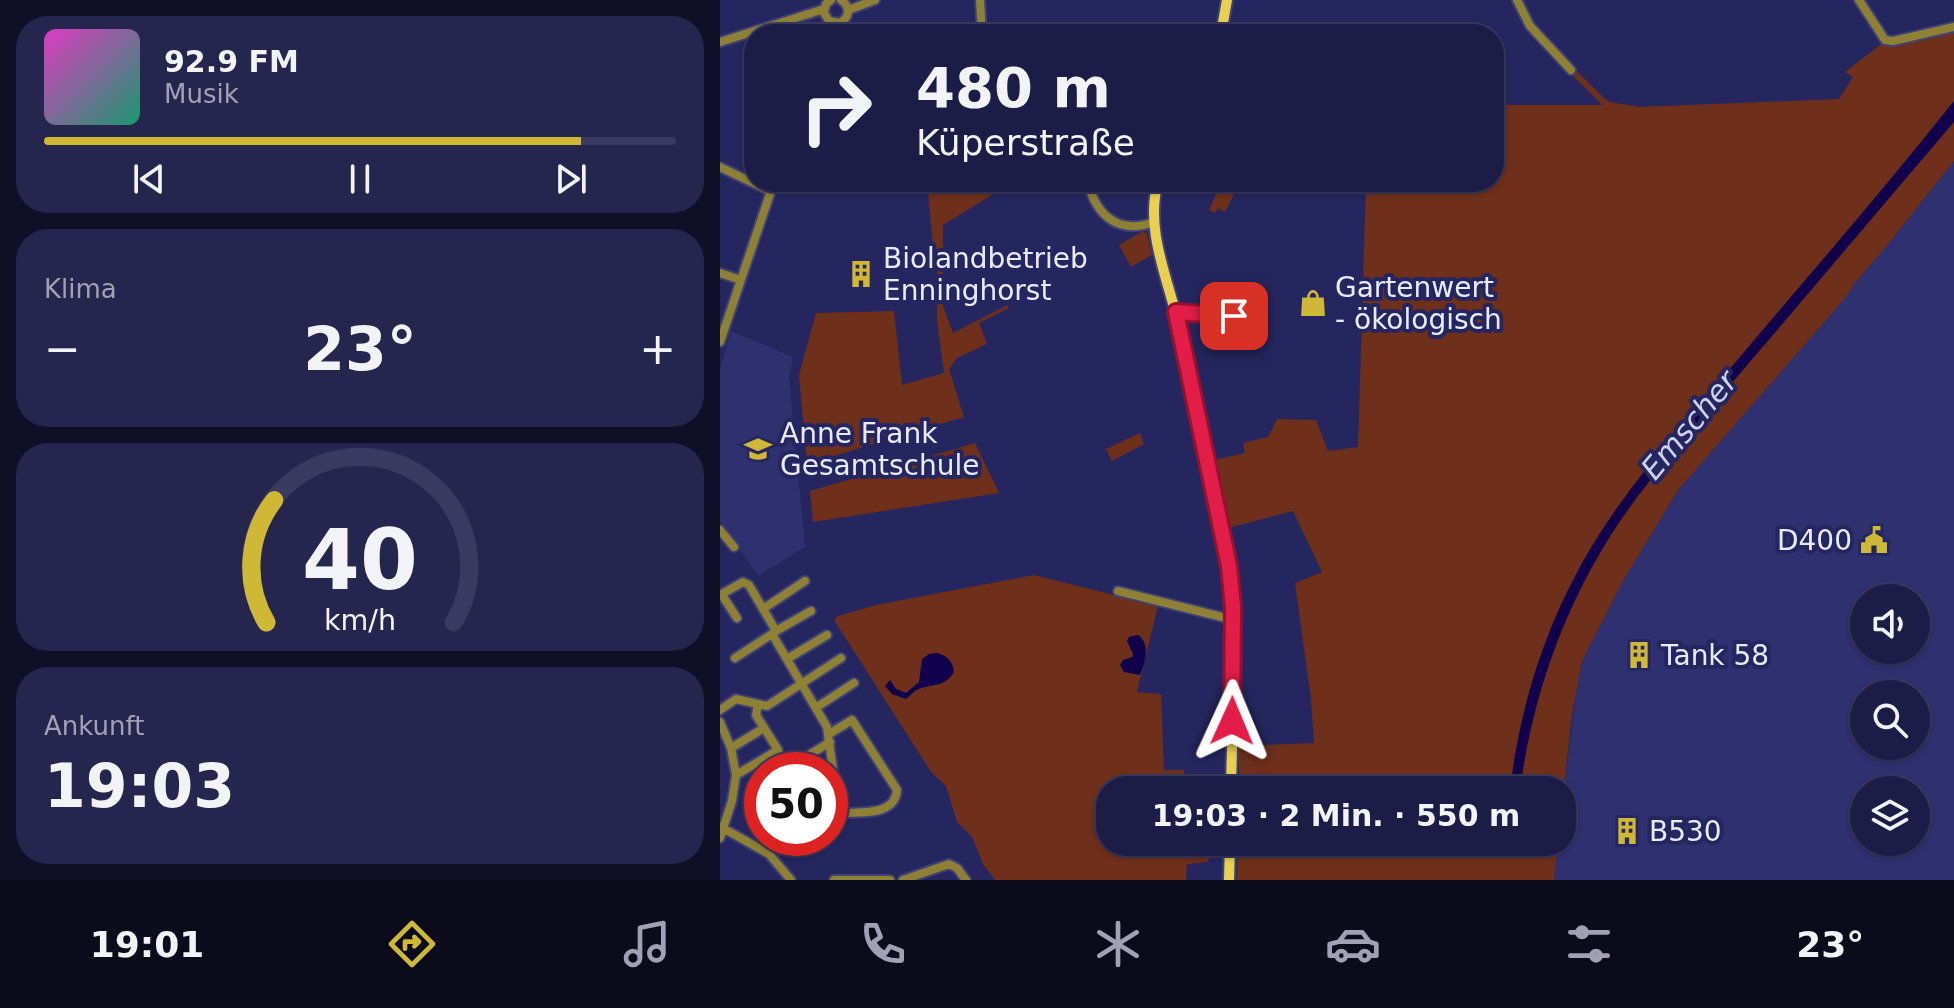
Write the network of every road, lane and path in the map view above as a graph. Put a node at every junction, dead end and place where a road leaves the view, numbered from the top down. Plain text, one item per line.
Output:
1 (857, 0) edge
2 (875, 0) edge
3 (980, 0) edge
4 (1227, 0) edge
5 (1517, 0) edge
6 (1859, 0) edge
7 (828, 5) edge
8 (845, 5) edge
9 (835, 23) joint
10 (779, 24) edge
11 (981, 24) edge
12 (1223, 24) edge
13 (1954, 27) edge
14 (744, 35) edge
15 (720, 42) edge
16 (1571, 70) dead end
17 (720, 167) edge
18 (744, 176) edge
19 (770, 192) edge
20 (1092, 192) edge
21 (1157, 192) edge
22 (1154, 222) junction
23 (720, 273) edge
24 (741, 280) junction
25 (1176, 312) junction
26 (1256, 324) dead end
27 (720, 342) edge
28 (720, 530) edge
29 (734, 547) dead end
30 (805, 581) dead end
31 (1118, 591) dead end
32 (721, 595) edge
33 (763, 609) junction
34 (811, 611) dead end
35 (737, 618) dead end
36 (1234, 620) junction
37 (774, 632) junction
38 (827, 635) dead end
39 (735, 658) dead end
40 (841, 658) dead end
41 (787, 659) junction
42 (802, 683) junction
43 (854, 683) dead end
44 (758, 704) junction
45 (817, 707) junction
46 (720, 710) edge
47 (720, 722) edge
48 (764, 728) junction
49 (830, 738) junction
50 (731, 748) junction
51 (811, 752) edge
52 (831, 752) edge
53 (736, 775) junction
54 (1231, 776) edge
55 (848, 813) edge
56 (721, 831) edge
57 (744, 841) edge
58 (771, 856) edge
59 (1230, 856) edge
60 (791, 880) edge
61 (834, 880) edge
62 (890, 880) edge
63 (903, 880) edge
64 (966, 880) edge
65 (1229, 880) edge

1 - 8 street
2 - 8 street
3 - 11 street
4 - 12 main road
5 - 16 street
6 - 13 street
7 - 9 street
7 - 10 street
8 - 9 street
14 - 15 street
17 - 18 street
19 - 24 street
20 - 22 street
21 - 22 main road
22 - 25 main road
23 - 24 street
24 - 27 street
25 - 26 street
25 - 36 main road
28 - 29 street
30 - 33 street
31 - 36 street
32 - 33 street
32 - 35 street
33 - 37 street
34 - 37 street
36 - 54 main road
37 - 39 street
37 - 41 street
38 - 41 street
40 - 42 street
41 - 42 street
42 - 44 street
42 - 45 street
43 - 45 street
44 - 46 street
44 - 48 street
45 - 49 street
47 - 50 street
48 - 50 street
48 - 53 street
49 - 51 street
49 - 52 street
49 - 55 street
50 - 53 street
53 - 56 street
56 - 57 street
58 - 60 street
59 - 65 main road
61 - 62 street
63 - 64 street

